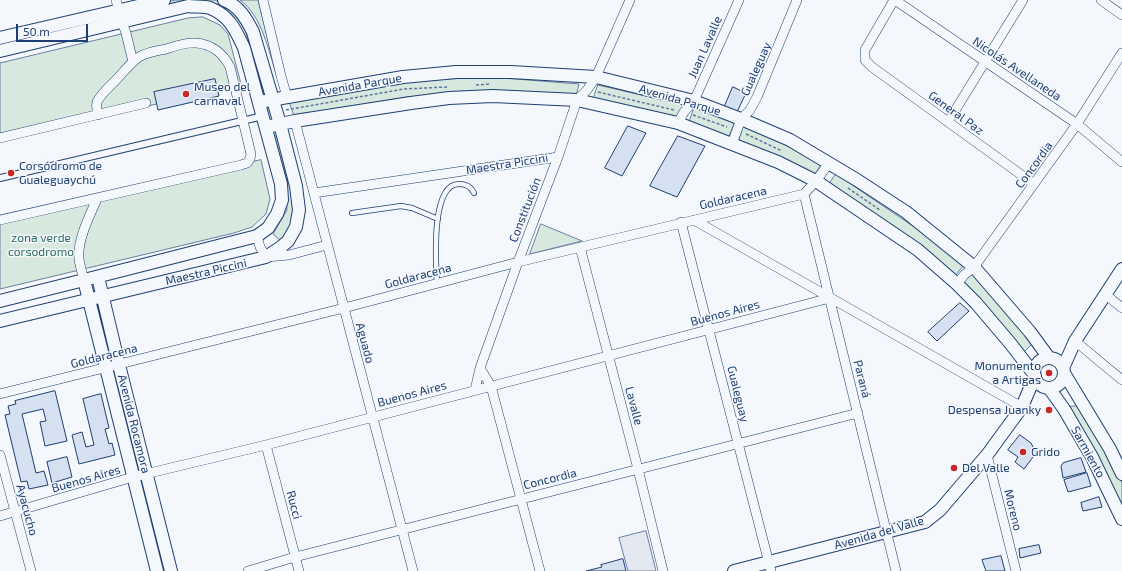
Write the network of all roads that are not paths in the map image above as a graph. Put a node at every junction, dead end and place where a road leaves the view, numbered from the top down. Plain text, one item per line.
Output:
1 (164, 0) edge
2 (224, 0) edge
3 (262, 0) edge
4 (630, 0) edge
5 (739, 0) edge
6 (798, 0) edge
7 (894, 0) edge
8 (1023, 0) edge
9 (1101, 0) edge
10 (119, 11) edge
11 (1122, 15) edge
12 (0, 38) edge
13 (0, 51) edge
14 (1122, 53) edge
15 (984, 61) junction
16 (133, 62) junction
17 (596, 77) junction
18 (287, 97) junction
19 (273, 99) junction
20 (577, 100) junction
21 (694, 101) junction
22 (259, 102) junction
23 (146, 103) dead end
24 (98, 114) junction
25 (741, 118) junction
26 (243, 120) junction
27 (264, 121) junction
28 (295, 121) junction
29 (948, 122) junction
30 (678, 123) junction
31 (280, 124) junction
32 (1077, 124) junction
33 (0, 138) edge
34 (732, 144) junction
35 (558, 157) junction
36 (1122, 162) edge
37 (829, 163) junction
38 (0, 178) edge
39 (816, 181) junction
40 (1034, 184) junction
41 (314, 193) junction
42 (474, 193) dead end
43 (804, 194) junction
44 (98, 198) junction
45 (352, 213) dead end
46 (438, 219) junction
47 (0, 220) edge
48 (694, 220) junction
49 (681, 222) junction
50 (257, 236) junction
51 (327, 245) junction
52 (580, 247) junction
53 (266, 258) junction
54 (518, 262) junction
55 (974, 267) junction
56 (1122, 270) edge
57 (98, 276) junction
58 (84, 280) junction
59 (437, 284) junction
60 (957, 284) junction
61 (1105, 294) junction
62 (102, 297) junction
63 (830, 298) junction
64 (88, 300) junction
65 (0, 301) edge
66 (344, 308) junction
67 (1122, 308) edge
68 (0, 320) edge
69 (709, 329) junction
70 (1075, 341) junction
71 (608, 356) junction
72 (1050, 358) junction
73 (119, 365) junction
74 (480, 368) junction
75 (106, 369) junction
76 (1064, 370) junction
77 (1034, 375) junction
78 (1122, 380) edge
79 (491, 386) junction
80 (1048, 388) junction
81 (475, 390) junction
82 (0, 394) edge
83 (1022, 407) junction
84 (858, 413) junction
85 (372, 417) junction
86 (738, 443) junction
87 (266, 445) junction
88 (0, 455) edge
89 (987, 455) junction
90 (638, 469) junction
91 (146, 474) junction
92 (1122, 474) edge
93 (133, 478) junction
94 (522, 499) junction
95 (16, 512) junction
96 (0, 516) edge
97 (1122, 519) edge
98 (402, 529) junction
99 (886, 532) junction
100 (295, 557) junction
101 (770, 567) edge
102 (31, 571) edge
103 (157, 571) edge
104 (170, 571) edge
105 (248, 571) edge
106 (299, 571) edge
107 (413, 571) edge
108 (540, 571) edge
109 (663, 571) edge
110 (734, 571) edge
111 (896, 571) edge
112 (1016, 571) edge

1 - 10 main road
2 - 19 main road, Maestra Piccini
3 - 18 street
4 - 17 street, Constitución
5 - 21 street, Juan Lavalle
6 - 25 street, Gualeguay
7 - 15 street, Nicolás Avellaneda
7 - 29 street, General Paz
8 - 15 street
9 - 11 street
10 - 12 main road
10 - 13 main road
10 - 16 street
10 - 22 main road, Maestra Piccini
14 - 32 street, Concordia
15 - 29 street
15 - 32 street, Nicolás Avellaneda
16 - 24 street
16 - 26 street
17 - 18 main road, Avenida Parque
17 - 20 street, Constitución
17 - 21 main road, Avenida Parque
18 - 19 main road, Avenida Parque
19 - 22 main road, Avenida Parque
19 - 31 main road, Maestra Piccini
20 - 28 main road, Avenida Parque
20 - 30 main road, Avenida Parque
20 - 35 street, Constitución
21 - 25 main road, Avenida Parque
21 - 30 street, Juan Lavalle
22 - 27 main road, Maestra Piccini
23 - 24 street
24 - 33 street
25 - 34 street, Gualeguay
25 - 37 main road, Avenida Parque
26 - 27 street
26 - 38 street
26 - 44 street
27 - 31 main road
27 - 50 main road, Maestra Piccini
28 - 31 main road, Avenida Parque
28 - 41 street, Aguado
29 - 40 street, General Paz
30 - 34 main road, Avenida Parque
31 - 53 main road, Maestra Piccini
32 - 36 street, Nicolás Avellaneda
32 - 40 street, Concordia
34 - 39 main road, Avenida Parque
35 - 41 street, Maestra Piccini
35 - 54 street, Constitución
37 - 39 street
37 - 55 main road, Avenida Parque
39 - 43 street
39 - 60 main road, Avenida Parque
40 - 55 street, Concordia
41 - 51 street, Aguado
42 - 46 lane
43 - 48 street, Goldaracena
43 - 63 street, Paraná
44 - 47 street
44 - 58 street
45 - 46 lane
46 - 59 lane
48 - 49 street, Goldaracena
48 - 63 street
49 - 52 street, Goldaracena
49 - 69 street, Gualeguay
50 - 53 street
50 - 57 main road, Maestra Piccini
51 - 53 street
51 - 66 street, Aguado
52 - 54 street, Goldaracena
52 - 71 street, Lavalle
53 - 62 main road, Maestra Piccini
54 - 59 street, Goldaracena
54 - 74 street, Constitución
55 - 60 street, Concordia
55 - 72 main road, Avenida Parque
56 - 61 main road
57 - 58 main road, Maestra Piccini
57 - 62 main road, Avenida Rocamora
58 - 64 main road, Avenida Rocamora
58 - 65 main road, Maestra Piccini
59 - 66 street, Goldaracena
60 - 77 main road, Avenida Parque
61 - 67 street
61 - 70 main road
62 - 64 main road, Maestra Piccini
62 - 73 main road, Avenida Rocamora
63 - 69 street, Buenos Aires
63 - 83 street
63 - 84 street, Paraná
64 - 68 main road, Maestra Piccini
64 - 75 main road, Avenida Rocamora
66 - 73 street, Goldaracena
66 - 85 street, Aguado
69 - 71 street, Buenos Aires
69 - 86 street, Gualeguay
70 - 72 main road
70 - 76 main road
70 - 78 street
71 - 79 street, Buenos Aires
71 - 90 street, Lavalle
72 - 76 main road
72 - 77 main road
73 - 75 street, Goldaracena
73 - 91 main road, Avenida Rocamora
74 - 79 street
74 - 81 street, Constitución
75 - 82 street, Goldaracena
75 - 93 main road, Avenida Rocamora
76 - 80 main road
76 - 92 main road, Sarmiento
77 - 80 main road
77 - 83 main road
79 - 81 street, Buenos Aires
79 - 94 street
80 - 83 main road
80 - 97 main road, Sarmiento
81 - 85 street, Buenos Aires
83 - 89 main road, Avenida del Valle
84 - 86 street, Concordia
84 - 99 street, Paraná
85 - 87 street, Buenos Aires
85 - 98 street, Aguado
86 - 90 street, Concordia
86 - 101 street, Gualeguay
87 - 91 street, Buenos Aires
87 - 100 street, Rucci
88 - 95 street, Ayacucho
89 - 99 main road, Avenida del Valle
89 - 112 street, Moreno
90 - 94 street, Concordia
90 - 109 street, Lavalle
91 - 93 street, Buenos Aires
91 - 104 main road, Avenida Rocamora
93 - 95 street, Buenos Aires
93 - 103 main road, Avenida Rocamora
94 - 98 street, Concordia
94 - 108 street
95 - 96 street, Buenos Aires
95 - 102 street, Ayacucho
98 - 100 street, Concordia
98 - 107 street, Aguado
99 - 101 main road, Avenida del Valle
99 - 111 street, Paraná
100 - 105 street, Concordia
100 - 106 street, Rucci
101 - 110 main road, Avenida del Valle

